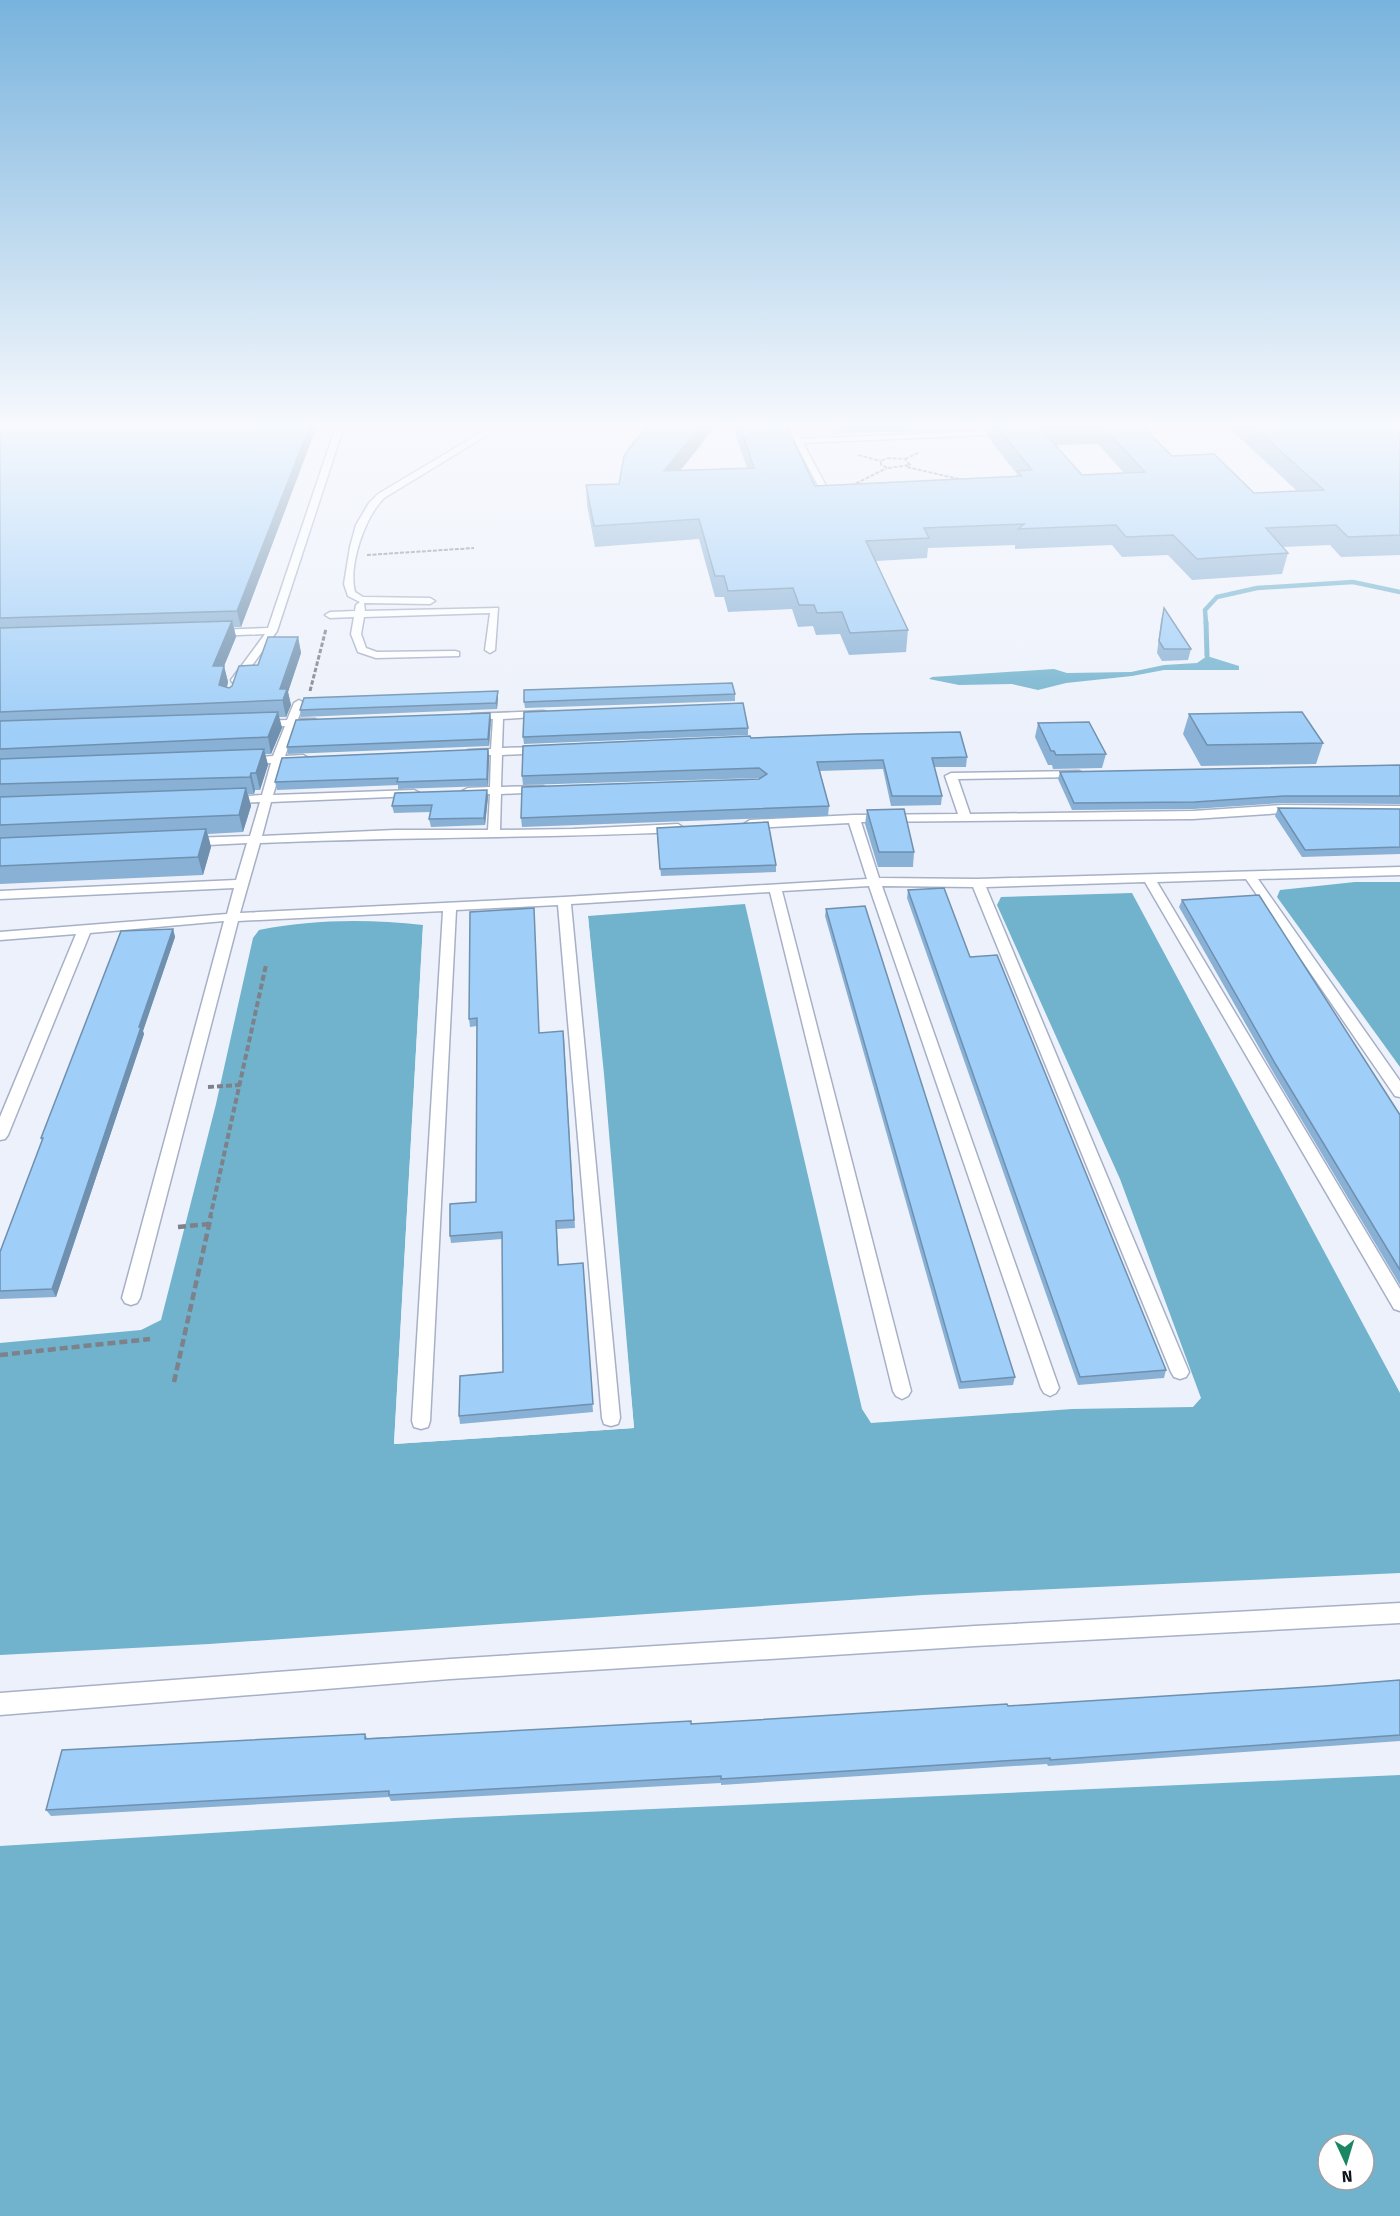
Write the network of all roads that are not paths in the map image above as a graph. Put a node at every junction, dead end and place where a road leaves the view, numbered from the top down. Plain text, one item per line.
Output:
1 (307, 526) edge
2 (359, 526) edge
3 (361, 600) junction
4 (430, 601) dead end
5 (361, 614) junction
6 (330, 615) road end
7 (272, 631) junction
8 (201, 633) edge
9 (490, 650) dead end
10 (455, 654) dead end
11 (233, 690) edge
12 (299, 704) edge
13 (557, 713) edge
14 (498, 716) junction
15 (464, 717) edge
16 (327, 722) edge
17 (293, 723) junction
18 (246, 724) edge
19 (557, 749) edge
20 (497, 752) junction
21 (451, 754) edge
22 (312, 758) edge
23 (278, 759) junction
24 (231, 761) edge
25 (1097, 773) edge
26 (556, 788) edge
27 (496, 790) junction
28 (450, 792) edge
29 (427, 793) edge
30 (267, 799) junction
31 (220, 800) edge
32 (1400, 810) edge
33 (965, 818) junction
34 (854, 819) junction
35 (737, 825) edge
36 (690, 827) edge
37 (495, 833) junction
38 (254, 840) junction
39 (174, 843) edge
40 (1400, 871) edge
41 (1250, 876) junction
42 (1149, 878) junction
43 (874, 882) junction
44 (978, 883) junction
45 (241, 884) junction
46 (775, 888) junction
47 (0, 895) edge
48 (564, 901) junction
49 (450, 906) junction
50 (232, 917) junction
51 (85, 928) junction
52 (0, 936) edge
53 (1400, 1092) edge
54 (0, 1135) edge
55 (131, 1298) dead end
56 (1400, 1304) edge
57 (1180, 1372) dead end
58 (1050, 1388) dead end
59 (902, 1391) dead end
60 (611, 1418) dead end
61 (421, 1421) dead end
62 (1400, 1613) edge
63 (0, 1704) edge

1 - 7 lane
2 - 3 lane
3 - 4 lane
3 - 5 lane
5 - 6 lane
5 - 9 lane
5 - 10 lane
7 - 8 lane
7 - 11 lane
12 - 17 lane
13 - 14 lane
14 - 15 lane
14 - 20 lane
16 - 17 lane
17 - 18 lane
17 - 23 lane
19 - 20 lane
20 - 21 lane
20 - 27 lane
22 - 23 lane
23 - 24 lane
23 - 30 lane
25 - 33 lane
26 - 27 lane
27 - 28 lane
27 - 37 lane
29 - 30 lane
30 - 31 lane
30 - 38 lane
32 - 33 lane
33 - 34 lane
34 - 35 lane
34 - 43 lane
36 - 37 lane
37 - 38 lane
38 - 39 lane
38 - 45 lane
40 - 41 lane
41 - 42 lane
41 - 53 lane
42 - 44 lane
42 - 56 lane
43 - 44 lane
43 - 46 lane
43 - 58 lane
44 - 57 lane
45 - 47 lane
45 - 50 lane
46 - 48 lane
46 - 59 lane
48 - 49 lane
48 - 60 lane
49 - 50 lane
49 - 61 lane
50 - 51 lane
50 - 55 lane
51 - 52 lane
51 - 54 lane
62 - 63 lane

